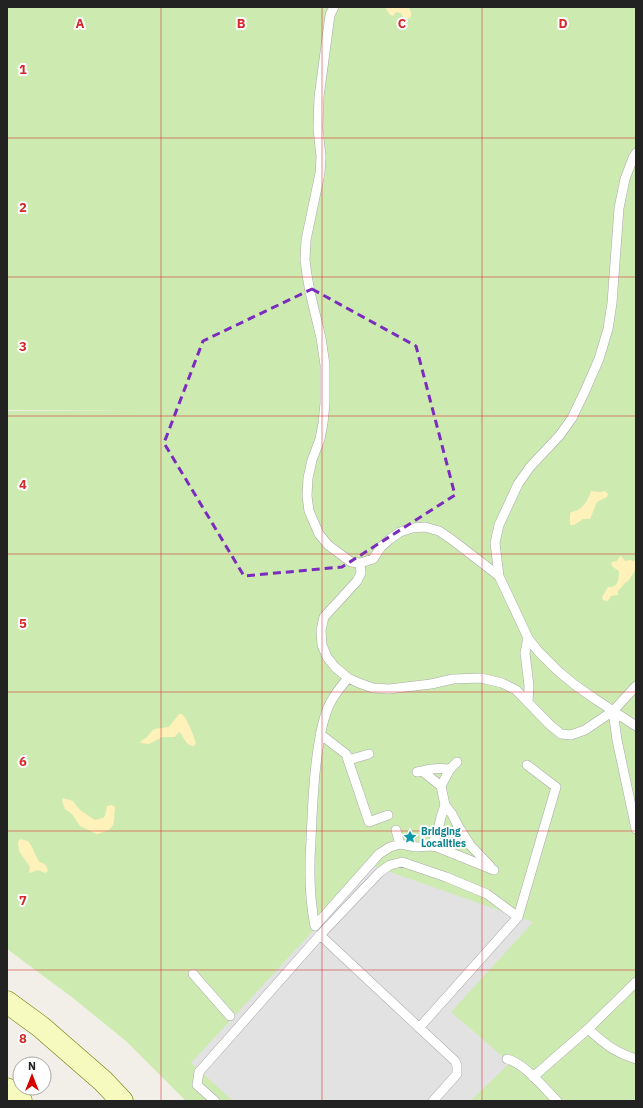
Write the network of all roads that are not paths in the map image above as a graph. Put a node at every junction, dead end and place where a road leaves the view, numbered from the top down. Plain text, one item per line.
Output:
1 (334, 7) edge
2 (636, 153) edge
3 (360, 563) junction
4 (499, 576) junction
5 (528, 638) junction
6 (348, 678) junction
7 (636, 686) edge
8 (528, 702) junction
9 (613, 711) junction
10 (636, 726) edge
11 (320, 734) junction
12 (369, 754) dead end
13 (348, 760) junction
14 (457, 762) dead end
15 (526, 765) dead end
16 (450, 769) junction
17 (441, 786) junction
18 (445, 805) junction
19 (388, 815) dead end
20 (636, 829) edge
21 (396, 830) dead end
22 (400, 844) junction
23 (431, 846) junction
24 (518, 917) junction
25 (320, 935) junction
26 (193, 974) dead end
27 (636, 982) edge
28 (7, 1002) edge
29 (230, 1016) dead end
30 (419, 1028) junction
31 (588, 1029) junction
32 (507, 1059) dead end
33 (636, 1059) edge
34 (533, 1077) junction
35 (7, 1089) edge
36 (21, 1101) edge
37 (122, 1101) edge
38 (215, 1101) edge
39 (433, 1101) edge
40 (557, 1101) edge

1 - 3 lane
2 - 4 lane
3 - 4 lane
3 - 6 lane
4 - 5 lane
5 - 8 lane
5 - 9 lane
6 - 8 lane
6 - 11 lane
7 - 9 lane
8 - 9 lane
9 - 10 lane
9 - 20 lane
11 - 13 lane
11 - 22 lane
12 - 13 lane
13 - 19 lane
14 - 16 lane
15 - 24 lane
16 - 17 lane
16 - 17 lane
17 - 18 lane
18 - 23 lane
18 - 23 lane
21 - 22 lane
22 - 23 lane
24 - 25 lane
24 - 30 lane
25 - 30 lane
25 - 38 lane
26 - 29 lane
27 - 31 lane
28 - 37 main road
30 - 39 lane
31 - 33 lane
31 - 34 lane
32 - 34 lane
34 - 40 lane
35 - 36 main road

